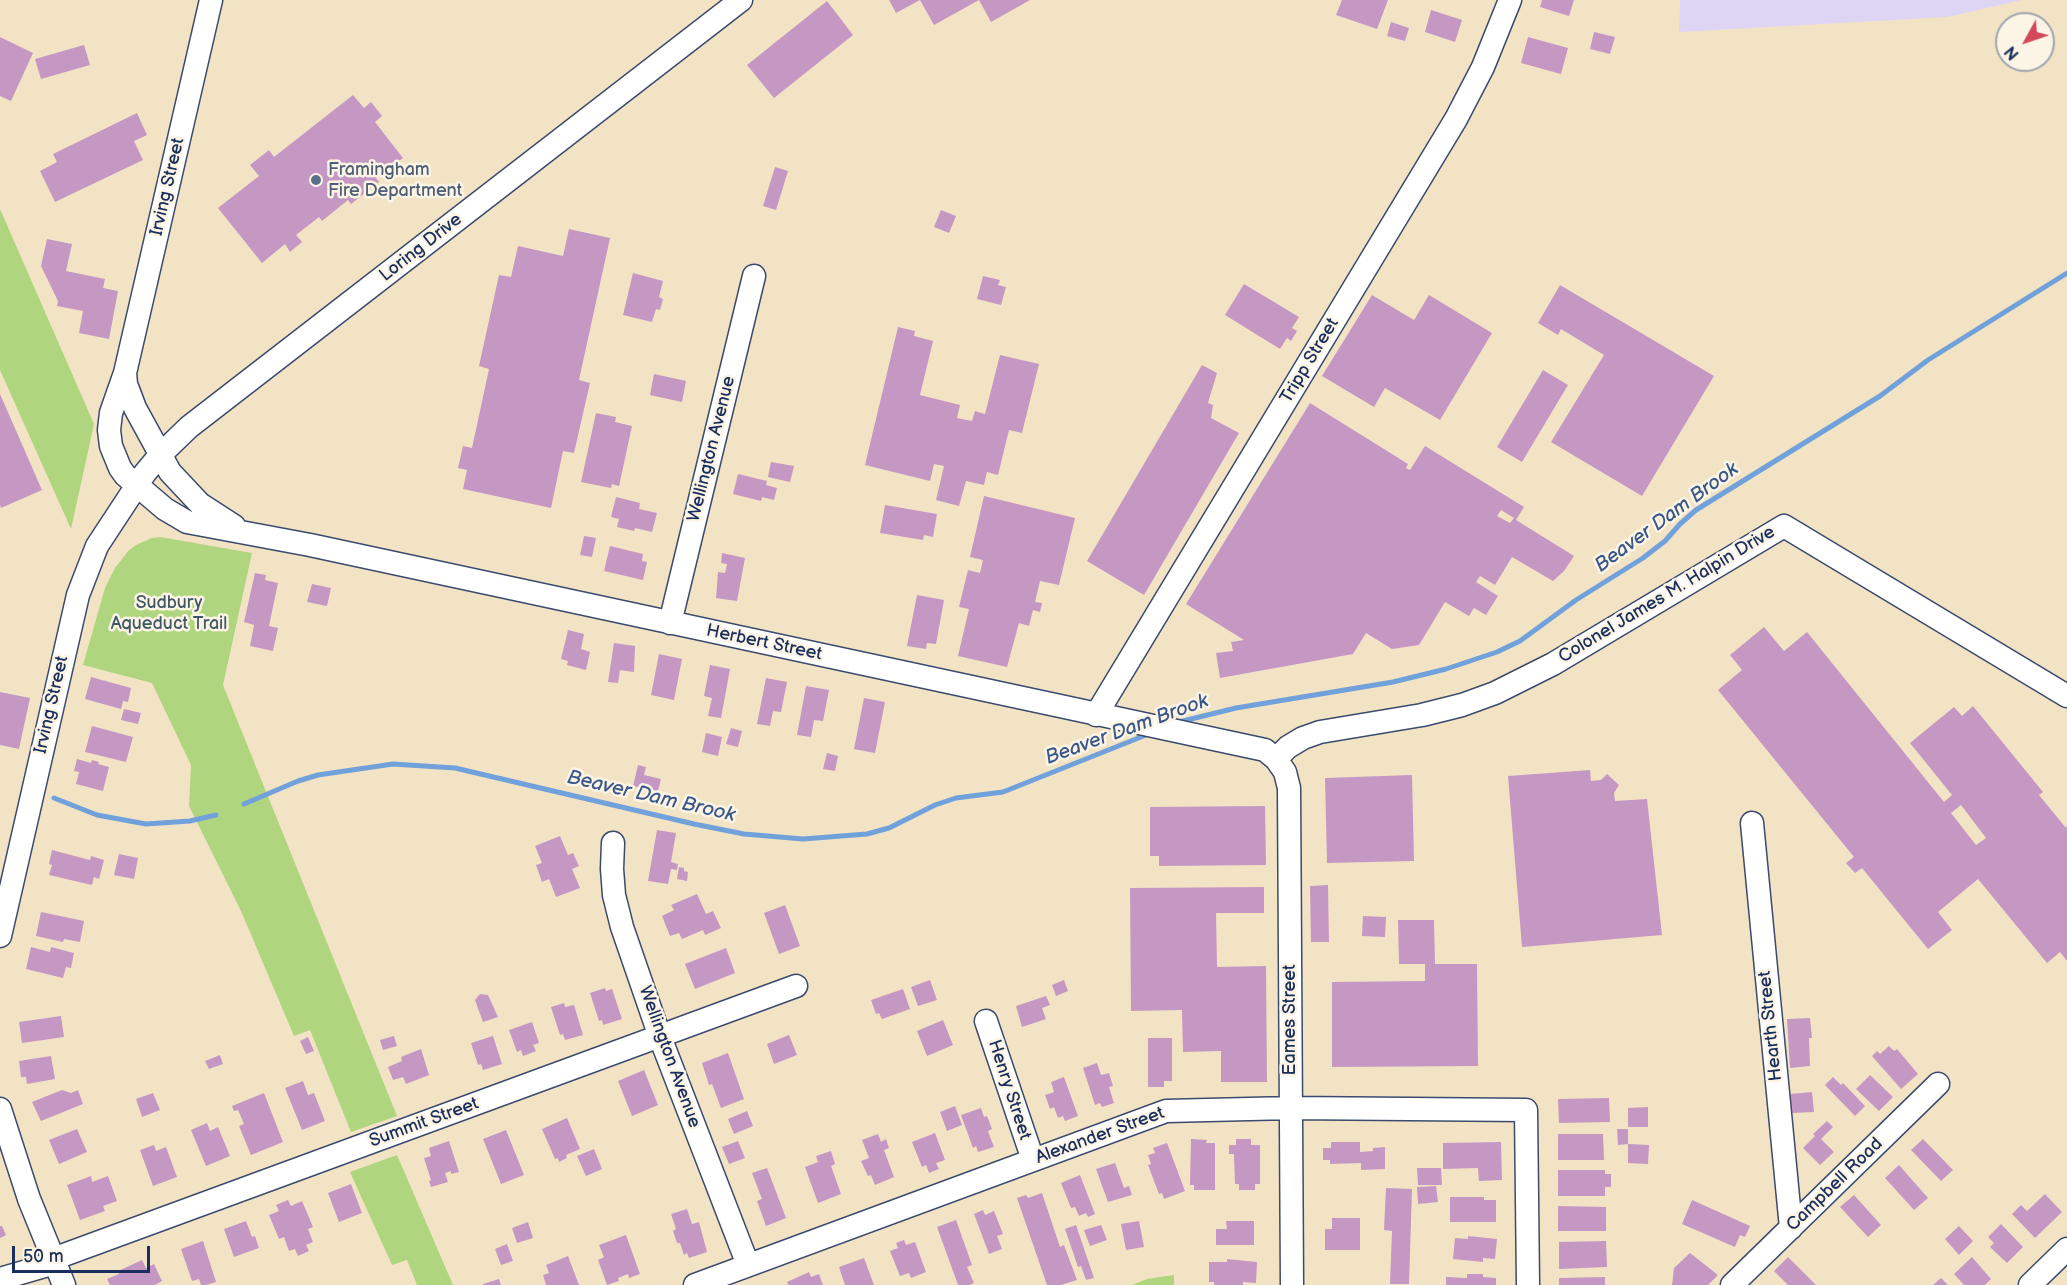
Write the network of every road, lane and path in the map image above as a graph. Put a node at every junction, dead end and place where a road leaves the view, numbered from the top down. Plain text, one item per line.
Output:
1 (211, 0) edge
2 (741, 0) edge
3 (1510, 0) edge
4 (754, 276) dead end
5 (126, 374) junction
6 (160, 455) junction
7 (136, 486) junction
8 (249, 532) junction
9 (670, 623) junction
10 (2067, 696) edge
11 (1095, 715) junction
12 (1276, 759) junction
13 (1752, 823) dead end
14 (613, 843) dead end
15 (7, 871) edge
16 (0, 900) edge
17 (0, 936) edge
18 (796, 986) dead end
19 (986, 1021) dead end
20 (660, 1037) junction
21 (1938, 1083) dead end
22 (1291, 1108) junction
23 (0, 1109) edge
24 (1033, 1160) junction
25 (1791, 1228) junction
26 (2067, 1249) edge
27 (54, 1261) junction
28 (748, 1266) junction
29 (0, 1279) edge
30 (64, 1285) edge
31 (695, 1285) edge
32 (1292, 1285) edge
33 (1528, 1285) edge
34 (1732, 1285) edge
35 (2030, 1285) edge

1 - 5 street, Irving Street
2 - 6 street, Loring Drive
3 - 11 street, Tripp Street
4 - 9 street, Wellington Avenue
5 - 6 street, Irving Street
5 - 7 street, Irving Street
6 - 7 street, Irving Street
6 - 8 street, Herbert Street
7 - 8 street, Herbert Street
7 - 15 street, Irving Street
8 - 9 street, Herbert Street
9 - 11 street, Herbert Street
10 - 12 street, Colonel James M. Halpin Drive
11 - 12 street, Herbert Street
12 - 22 street, Eames Street
13 - 25 street, Hearth Street
14 - 20 street, Wellington Avenue
15 - 16 street
15 - 17 street, Irving Street
18 - 20 street, Summit Street
19 - 24 street, Henry Street
20 - 27 street, Summit Street
20 - 28 street, Wellington Avenue
21 - 25 street, Campbell Road
22 - 24 street, Alexander Street
22 - 32 street, Eames Street
22 - 33 street, Alexander Street
23 - 27 street
24 - 28 street, Alexander Street
25 - 34 street, Campbell Road
26 - 35 street
27 - 29 street, Summit Street
27 - 30 street
28 - 31 street, Alexander Street

